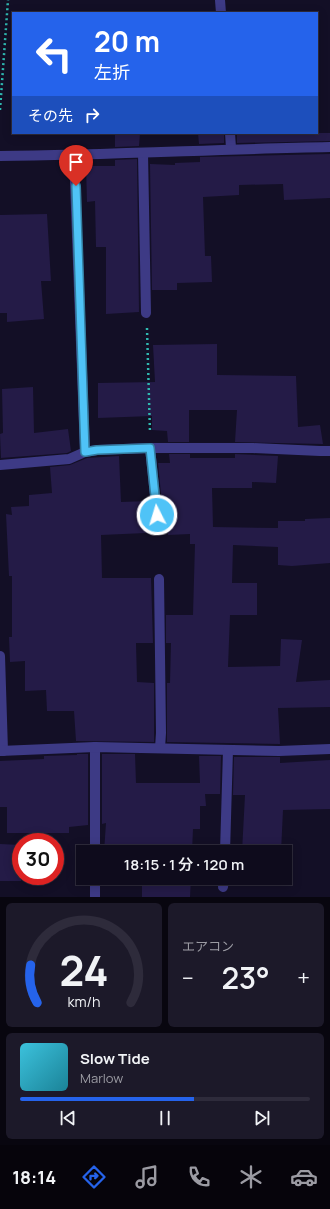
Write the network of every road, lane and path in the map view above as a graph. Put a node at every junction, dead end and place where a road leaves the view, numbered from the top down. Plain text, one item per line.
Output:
1 (8, 0) edge
2 (220, 0) edge
3 (221, 12) edge
4 (0, 110) edge
5 (230, 134) edge
6 (330, 146) edge
7 (231, 148) junction
8 (143, 153) junction
9 (74, 155) junction
10 (0, 156) edge
11 (146, 313) joint
12 (150, 448) junction
13 (330, 451) edge
14 (85, 452) junction
15 (0, 465) edge
16 (157, 515) dead end
17 (158, 579) dead end
18 (0, 656) edge
19 (95, 747) junction
20 (160, 748) junction
21 (330, 749) edge
22 (228, 750) junction
23 (2, 751) edge
24 (95, 845) edge
25 (224, 845) edge
26 (95, 885) edge
27 (95, 897) edge

1 - 4 path
2 - 3 street
5 - 7 street
6 - 7 street
7 - 8 street
8 - 9 street
8 - 11 street
9 - 10 street
9 - 14 street
11 - 12 path
12 - 13 street
12 - 14 street
12 - 16 street
14 - 15 street
17 - 20 street
18 - 23 street
19 - 20 street
19 - 23 street
19 - 24 street
20 - 22 street
21 - 22 street
22 - 25 street
26 - 27 street

